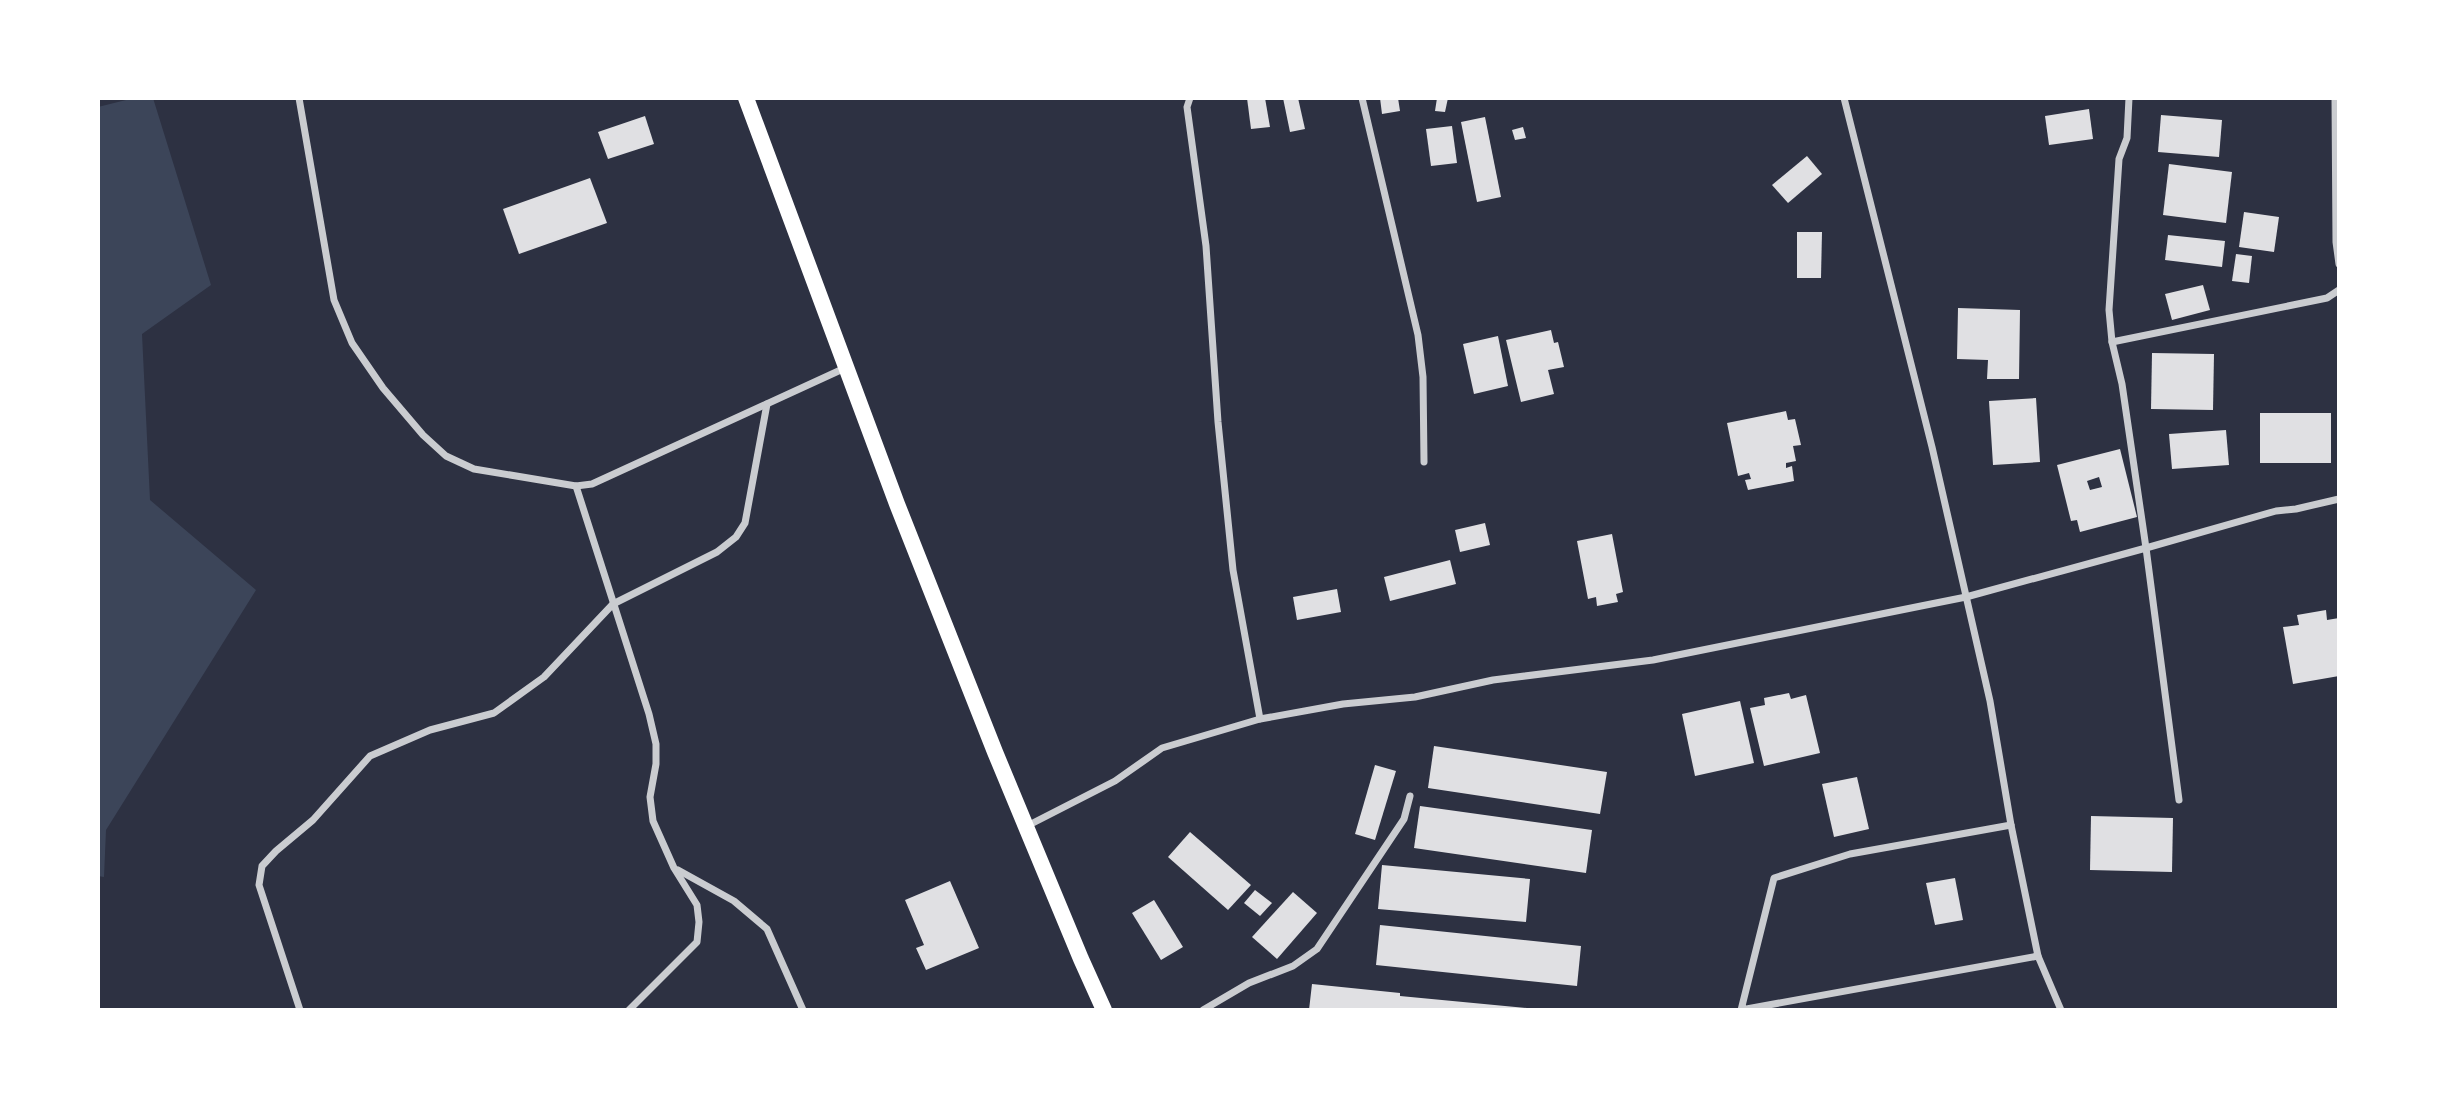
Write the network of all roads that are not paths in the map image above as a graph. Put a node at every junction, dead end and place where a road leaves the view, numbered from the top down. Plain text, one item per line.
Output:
1 (299, 98) edge
2 (747, 98) edge
3 (1190, 98) edge
4 (1362, 98) edge
5 (1844, 98) edge
6 (2129, 98) edge
7 (2335, 98) edge
8 (2339, 264) edge
9 (2339, 290) edge
10 (2112, 342) junction
11 (846, 368) junction
12 (767, 404) junction
13 (1424, 462) dead end
14 (576, 486) junction
15 (2339, 499) edge
16 (2146, 548) junction
17 (1966, 597) junction
18 (613, 604) junction
19 (1260, 719) junction
20 (1410, 796) dead end
21 (2179, 800) dead end
22 (2011, 825) junction
23 (1026, 827) junction
24 (674, 868) junction
25 (2038, 956) junction
26 (300, 1010) edge
27 (629, 1010) edge
28 (803, 1010) edge
29 (1104, 1010) edge
30 (1203, 1010) edge
31 (2061, 1010) edge

1 - 14 street
2 - 11 main road
3 - 19 street
4 - 13 street
5 - 17 street
6 - 10 street
7 - 8 street
9 - 10 street
10 - 16 street
11 - 12 street
11 - 23 main road
12 - 14 street
12 - 18 street
14 - 18 street
15 - 16 street
16 - 17 street
16 - 21 street
17 - 19 street
17 - 22 street
18 - 24 street
18 - 26 street
19 - 23 street
20 - 30 street
22 - 25 street
22 - 25 street
23 - 29 main road
24 - 27 street
24 - 28 street
25 - 31 street

